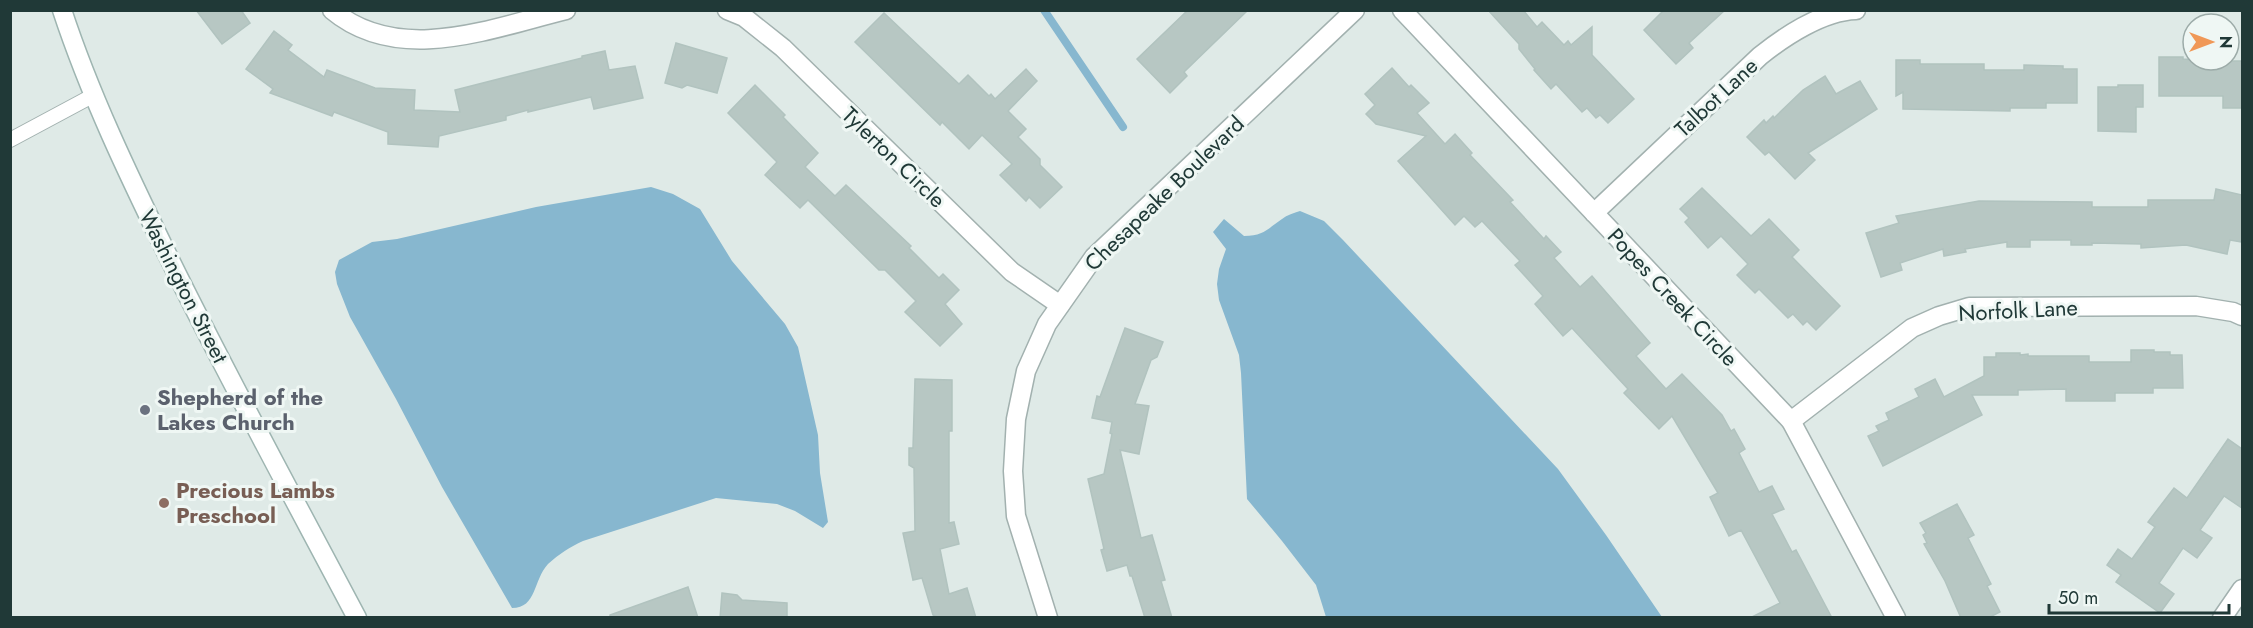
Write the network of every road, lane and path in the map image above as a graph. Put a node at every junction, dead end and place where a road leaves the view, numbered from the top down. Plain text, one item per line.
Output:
1 (62, 10) edge
2 (332, 10) edge
3 (566, 10) edge
4 (727, 10) edge
5 (1355, 10) edge
6 (1402, 10) edge
7 (1856, 10) edge
8 (94, 95) junction
9 (10, 140) edge
10 (1594, 213) junction
11 (1060, 305) junction
12 (2242, 316) edge
13 (1791, 421) junction
14 (2242, 589) edge
15 (357, 618) edge
16 (1048, 618) edge
17 (1896, 618) edge
18 (2222, 618) edge

1 - 8 street, Washington Street
2 - 3 street
4 - 11 street, Tylerton Circle
5 - 11 street, Chesapeake Boulevard
6 - 10 street, Popes Creek Circle
7 - 10 street, Talbot Lane
8 - 9 lane
8 - 15 street, Washington Street
10 - 13 street, Popes Creek Circle
11 - 16 street, Chesapeake Boulevard
12 - 13 street, Norfolk Lane
13 - 17 street, Popes Creek Circle
14 - 18 street

